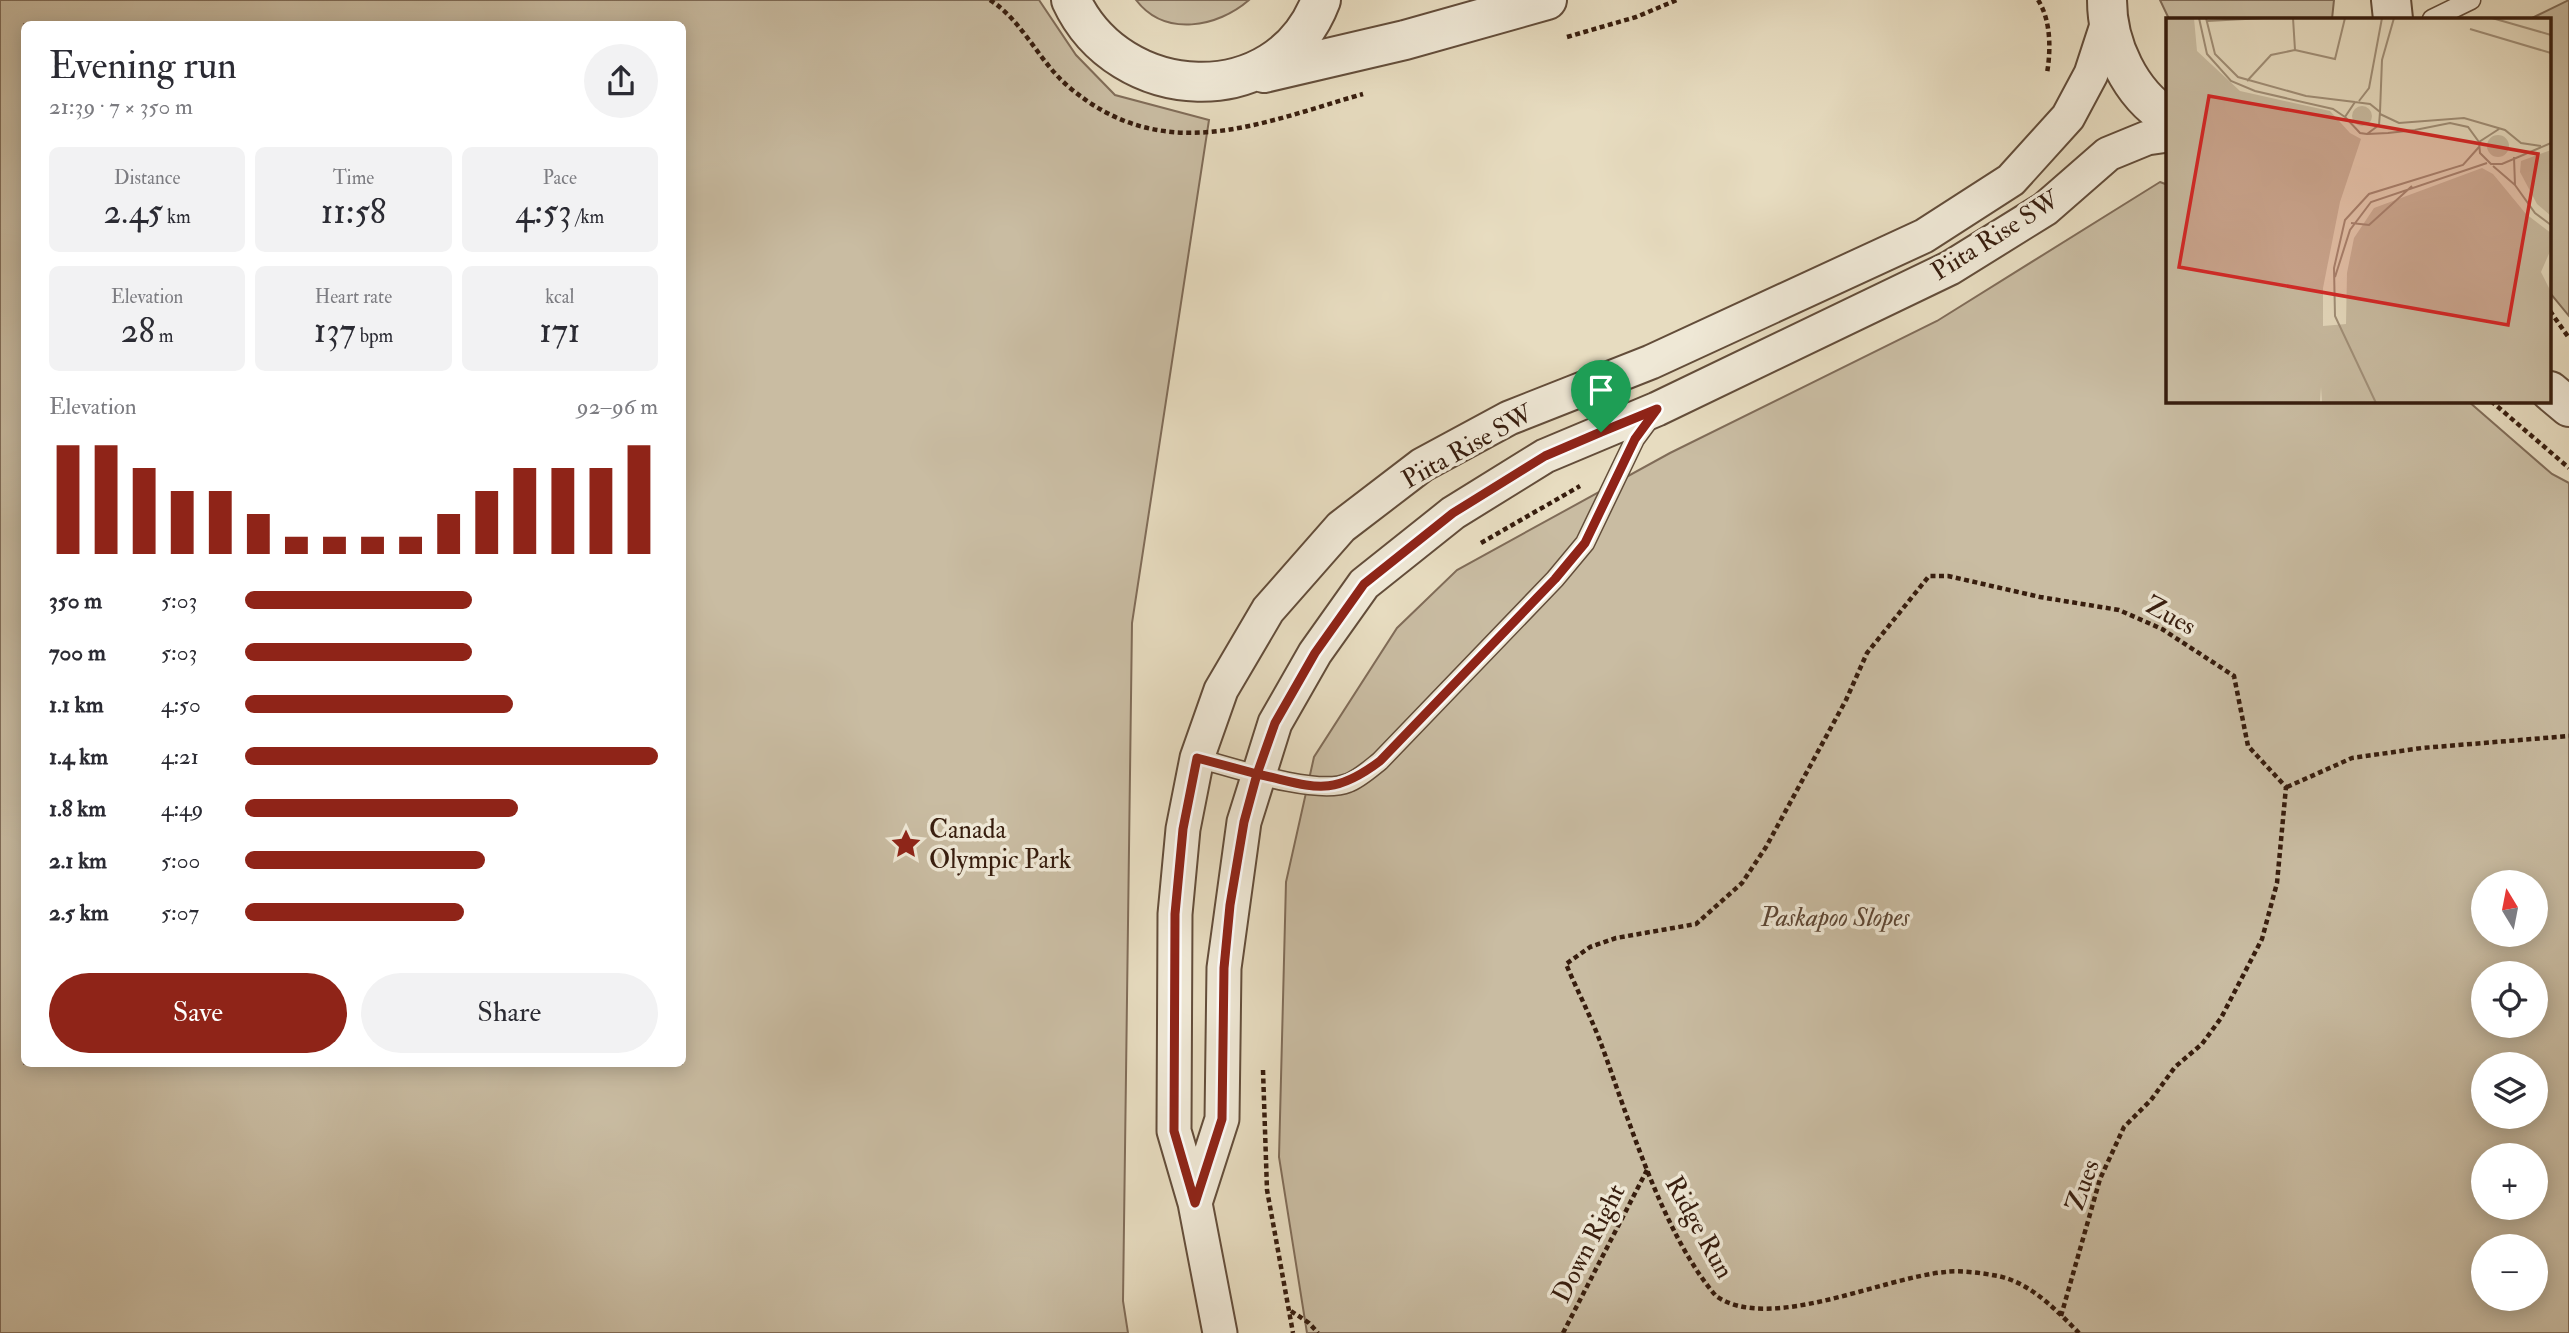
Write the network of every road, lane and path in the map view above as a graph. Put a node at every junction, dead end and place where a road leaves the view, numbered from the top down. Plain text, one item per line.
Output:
1 (990, 0) edge
2 (1071, 0) edge
3 (1321, 0) edge
4 (1547, 0) edge
5 (2038, 0) edge
6 (2391, 0) edge
7 (2471, 0) edge
8 (2107, 13) edge
9 (2393, 18) edge
10 (2434, 18) edge
11 (1245, 77) junction
12 (2045, 80) dead end
13 (2166, 116) edge
14 (1137, 125) dead end
15 (2166, 135) edge
16 (2552, 314) edge
17 (2569, 338) edge
18 (2552, 393) edge
19 (2492, 402) edge
20 (2569, 407) edge
21 (1657, 409) junction
22 (2569, 468) edge
23 (1620, 469) junction
24 (1471, 549) dead end
25 (2569, 736) edge
26 (1197, 758) junction
27 (1257, 774) junction
28 (2286, 787) junction
29 (1566, 964) joint
30 (1263, 1064) dead end
31 (1647, 1170) junction
32 (1195, 1203) junction
33 (1833, 1306) dead end
34 (1290, 1311) junction
35 (1742, 1315) dead end
36 (2061, 1316) junction
37 (1220, 1333) edge
38 (1293, 1333) edge
39 (1318, 1333) edge
40 (1563, 1333) edge
41 (2079, 1333) edge

1 - 14 path
2 - 11 street
3 - 11 street
4 - 11 street
5 - 12 path
6 - 9 street
7 - 10 lane
8 - 13 street
8 - 26 street, Piita Rise SW
15 - 21 street, Piita Rise SW
16 - 17 path
18 - 20 street
19 - 22 path
21 - 23 lane
21 - 27 street, Piita Rise SW
23 - 24 path
23 - 27 lane
25 - 28 path
26 - 27 lane
26 - 32 street, Piita Rise SW
27 - 32 street, Piita Rise SW
28 - 29 path, Zues
28 - 36 path, Zues
29 - 31 path, Ridge Run
30 - 34 path
31 - 35 path, Ridge Run
31 - 40 path, Down Right
32 - 37 street, Piita Rise SW
33 - 36 path
34 - 38 path
34 - 39 path
36 - 41 path

